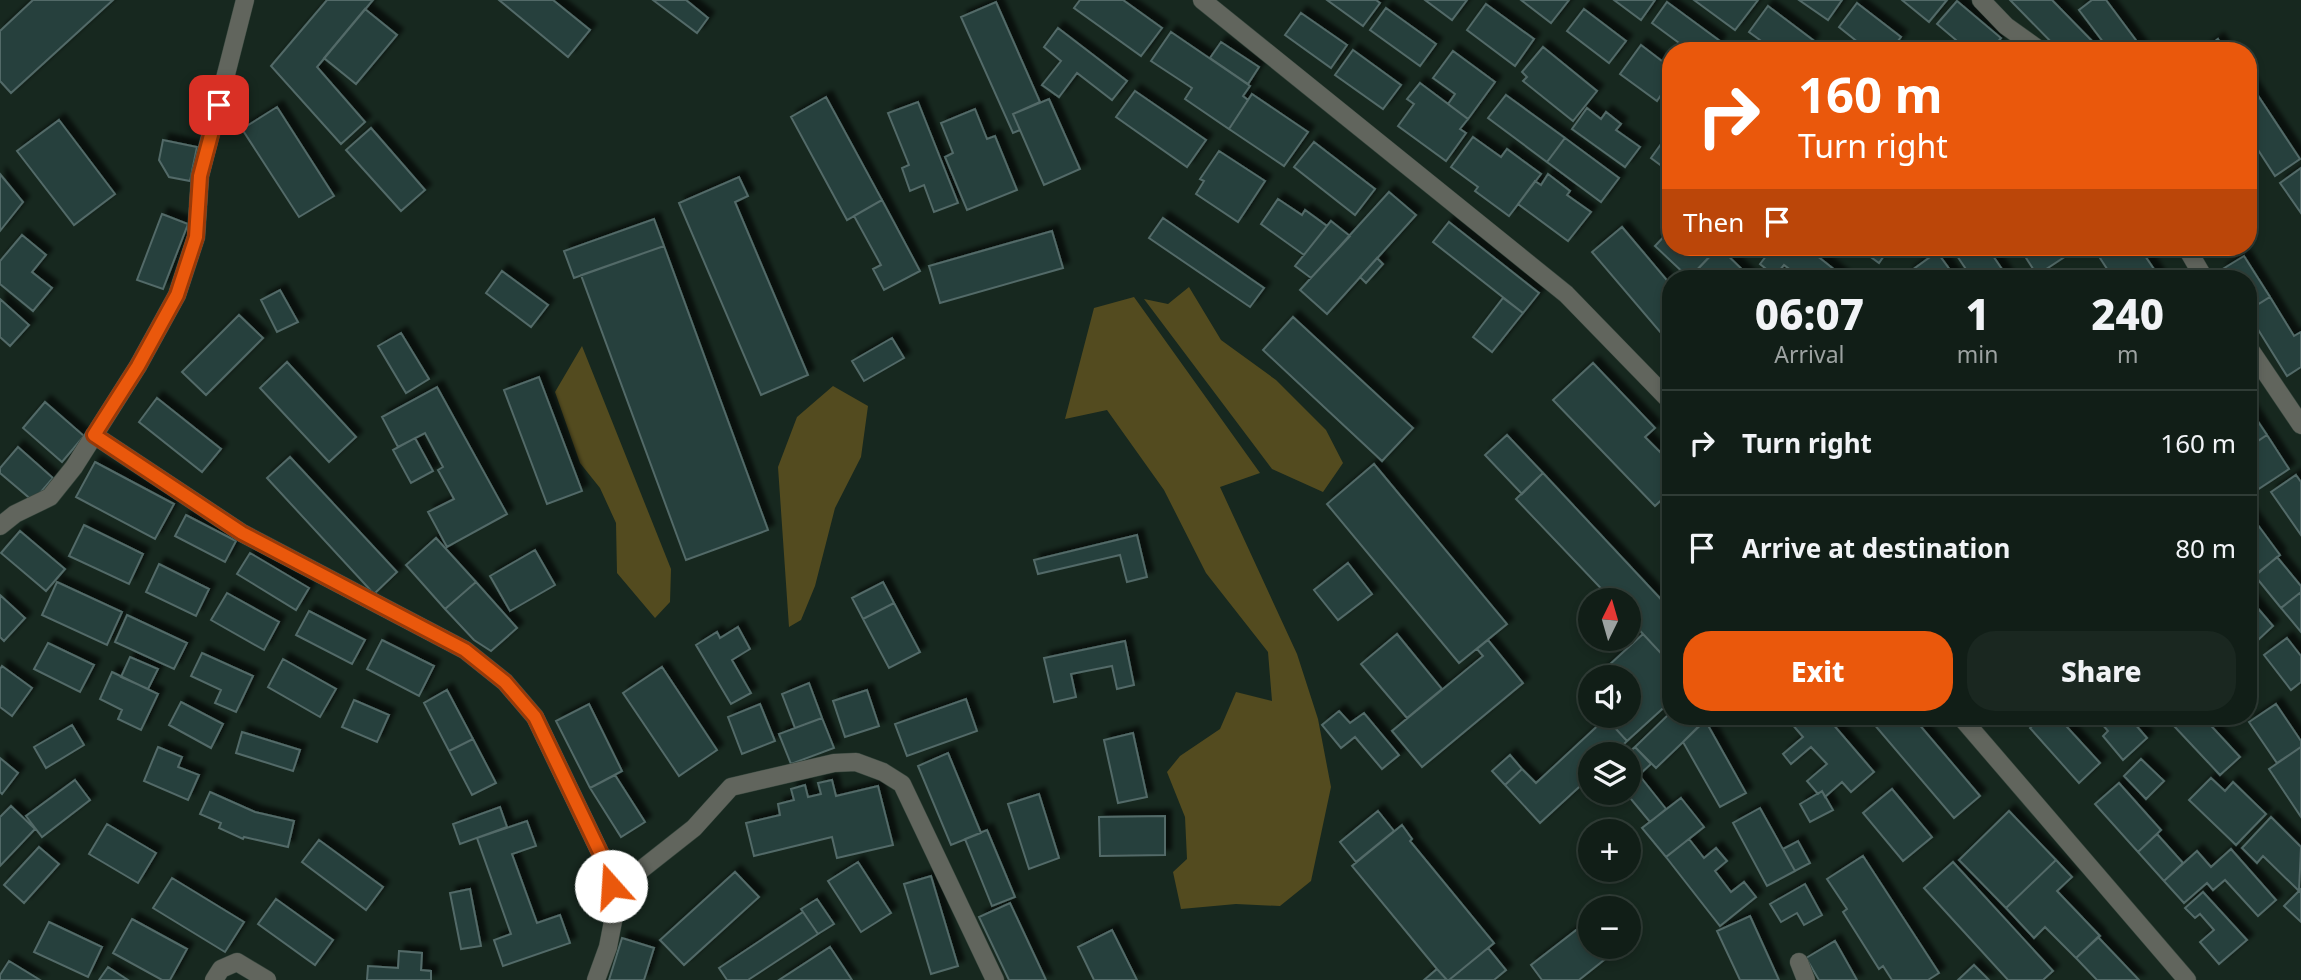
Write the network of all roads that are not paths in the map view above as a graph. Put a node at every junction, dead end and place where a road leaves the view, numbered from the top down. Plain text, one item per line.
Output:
1 (246, 0) edge
2 (1202, 0) edge
3 (1981, 0) edge
4 (2028, 42) edge
5 (2257, 360) edge
6 (1662, 393) edge
7 (2301, 425) edge
8 (94, 435) junction
9 (0, 526) edge
10 (1969, 725) edge
11 (611, 886) junction
12 (1799, 962) dead end
13 (214, 980) edge
14 (267, 980) edge
15 (596, 980) edge
16 (995, 980) edge
17 (1806, 980) edge
18 (2187, 980) edge

1 - 8 street
2 - 6 street
3 - 4 street
5 - 7 street
8 - 9 street
8 - 11 street
10 - 18 street
11 - 15 street
11 - 16 street
12 - 17 street
13 - 14 street

